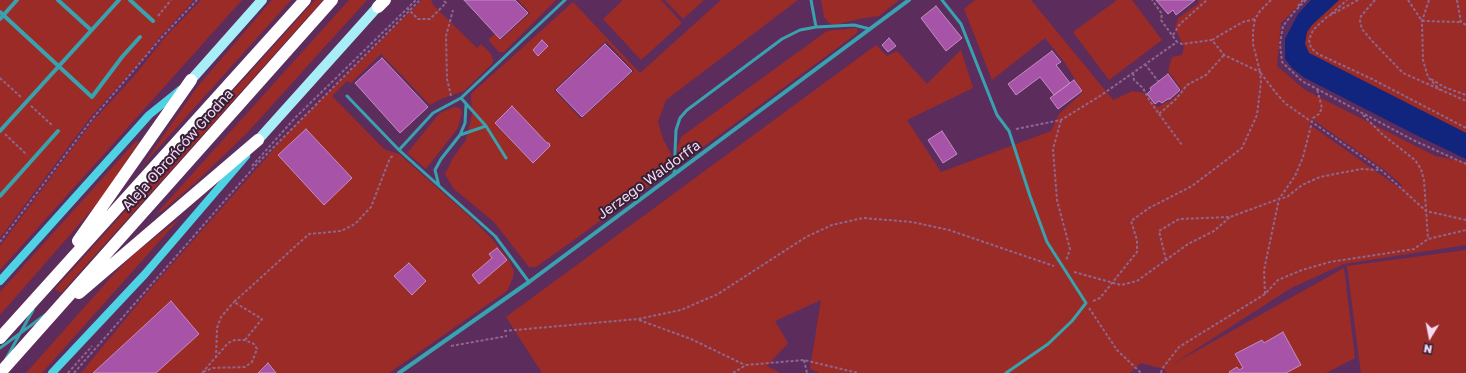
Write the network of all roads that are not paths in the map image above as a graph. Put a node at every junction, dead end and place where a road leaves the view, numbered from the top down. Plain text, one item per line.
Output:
1 (17, 0) edge
2 (58, 0) edge
3 (119, 0) edge
4 (130, 0) edge
5 (262, 0) edge
6 (305, 0) edge
7 (332, 0) edge
8 (565, 0) edge
9 (811, 0) edge
10 (909, 0) edge
11 (942, 0) edge
12 (382, 2) edge
13 (2, 13) edge
14 (0, 19) edge
15 (153, 21) dead end
16 (816, 27) junction
17 (870, 29) junction
18 (91, 30) junction
19 (140, 37) dead end
20 (60, 65) junction
21 (191, 80) junction
22 (346, 96) dead end
23 (461, 98) junction
24 (466, 104) junction
25 (486, 126) junction
26 (0, 131) edge
27 (58, 131) dead end
28 (460, 135) junction
29 (258, 140) junction
30 (399, 150) junction
31 (506, 158) dead end
32 (674, 176) junction
33 (439, 186) junction
34 (0, 196) edge
35 (0, 281) edge
36 (529, 282) junction
37 (48, 283) junction
38 (62, 302) junction
39 (46, 320) junction
40 (20, 334) junction
41 (0, 338) edge
42 (0, 348) edge
43 (0, 369) edge
44 (0, 373) edge
45 (52, 373) edge
46 (399, 373) edge
47 (1006, 373) edge

1 - 13 street
2 - 18 street
3 - 18 street
4 - 15 street
5 - 21 main road
6 - 37 highway, Aleja Obrońców Grodna
7 - 38 highway, Aleja Obrońców Grodna
8 - 23 lane
9 - 16 lane
10 - 17 street, Jerzego Waldorffa
11 - 47 lane
12 - 29 main road
13 - 14 street
13 - 20 street
16 - 17 lane
16 - 32 lane
17 - 32 street, Jerzego Waldorffa
18 - 20 street
19 - 20 street
20 - 26 street
21 - 35 main road
21 - 37 highway
22 - 30 lane
23 - 24 lane
23 - 30 lane
24 - 25 lane
24 - 28 lane
25 - 28 lane
25 - 31 lane
27 - 34 street
28 - 33 lane
29 - 39 highway
29 - 45 main road
30 - 33 lane
32 - 36 street, Jerzego Waldorffa
33 - 36 lane
36 - 46 street, Jerzego Waldorffa
37 - 40 lane
37 - 41 highway
38 - 39 highway, Aleja Obrońców Grodna
38 - 40 lane
39 - 44 highway
40 - 42 lane
40 - 43 lane

